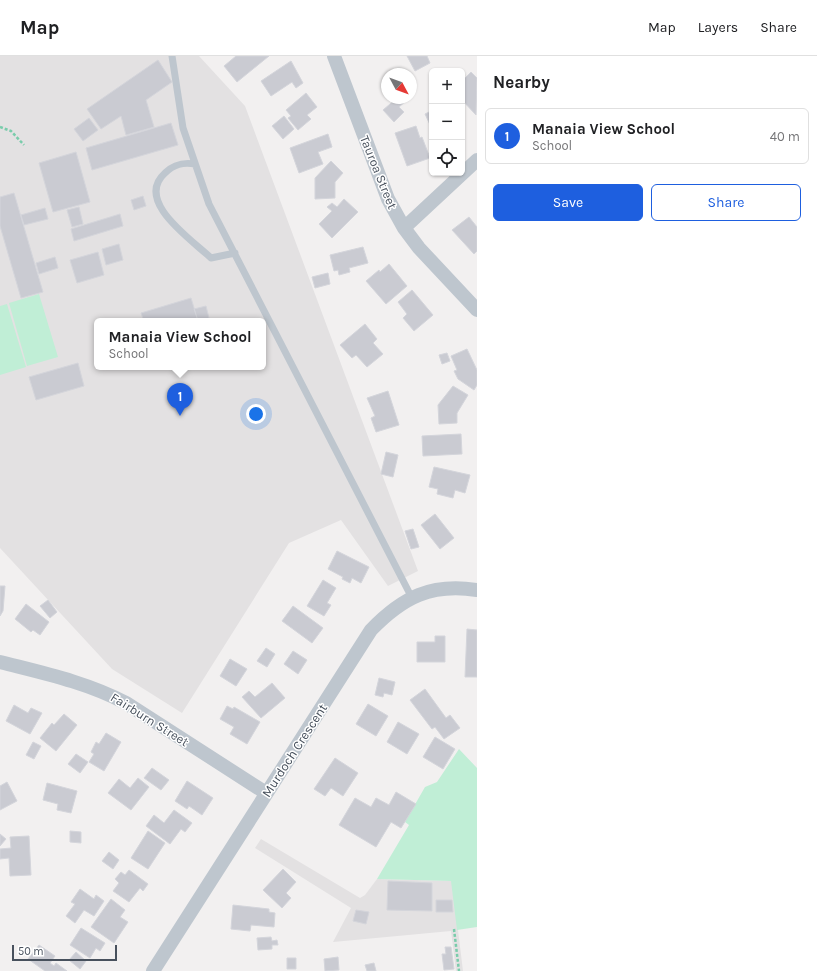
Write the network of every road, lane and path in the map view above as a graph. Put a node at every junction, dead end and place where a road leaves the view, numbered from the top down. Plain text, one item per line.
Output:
1 (172, 56) edge
2 (334, 56) edge
3 (0, 127) edge
4 (24, 145) dead end
5 (477, 160) edge
6 (195, 164) junction
7 (404, 228) junction
8 (235, 253) junction
9 (477, 310) edge
10 (477, 590) edge
11 (412, 598) junction
12 (0, 662) edge
13 (266, 793) junction
14 (454, 929) dead end
15 (153, 971) edge
16 (459, 971) edge

1 - 6 lane
2 - 7 street, Tauroa Street
3 - 4 path
5 - 7 street
6 - 8 lane
6 - 8 lane
7 - 9 street, Tauroa Street
8 - 11 lane
10 - 11 street, Murdoch Crescent
11 - 13 street, Murdoch Crescent
12 - 13 street, Fairburn Street
13 - 15 street, Murdoch Crescent
14 - 16 path

